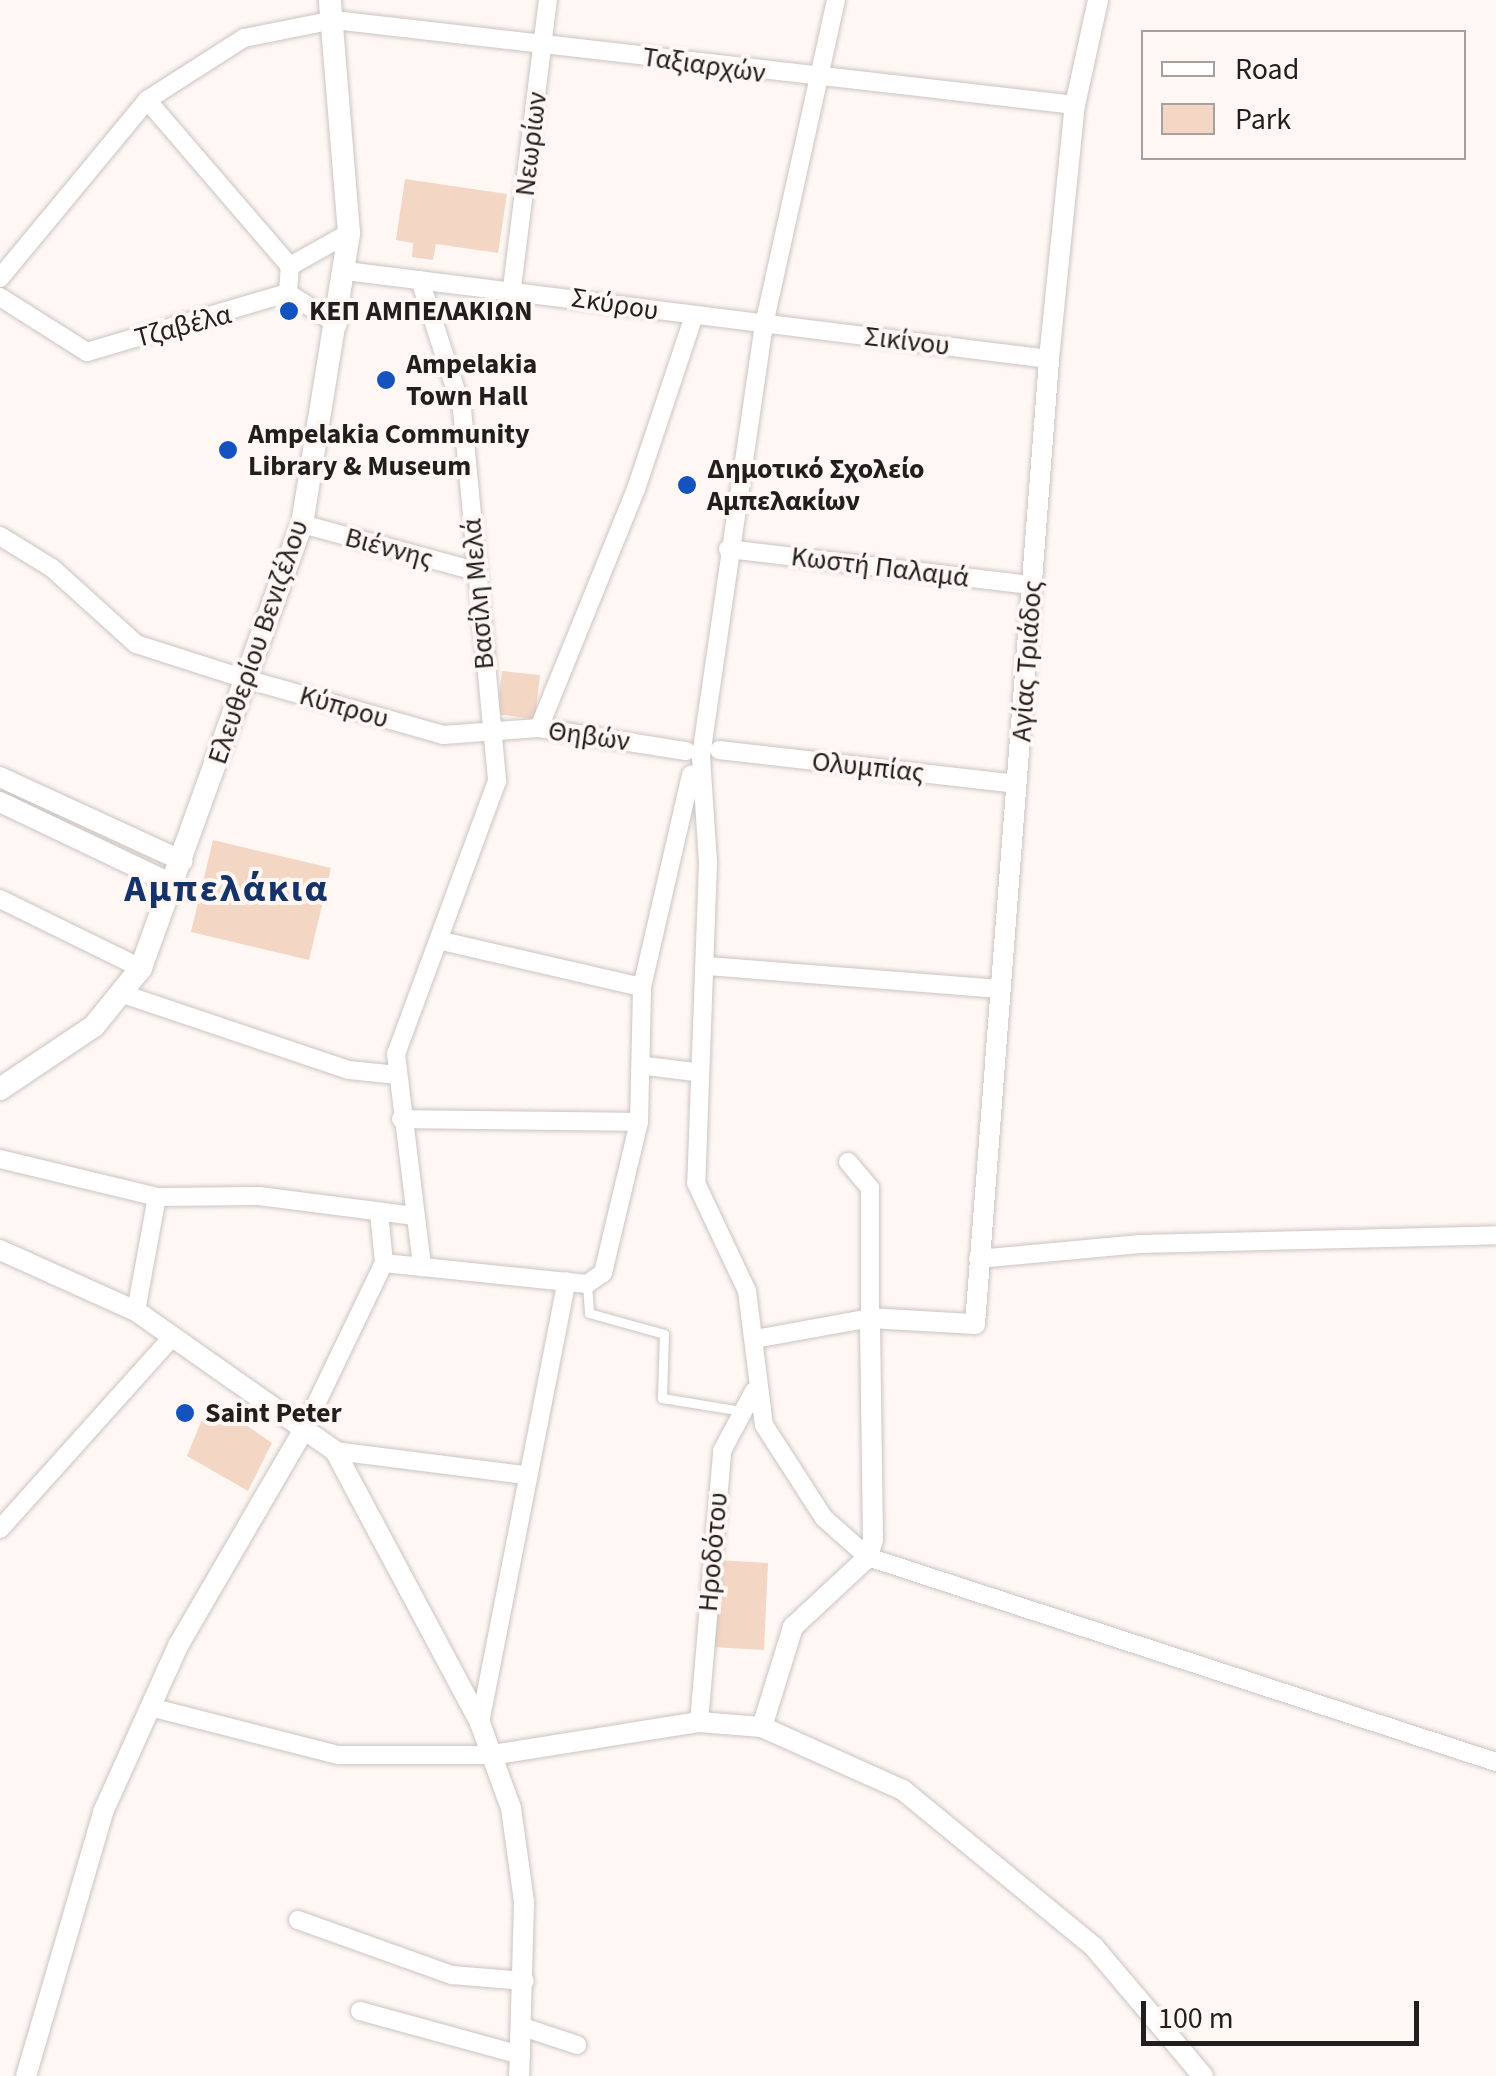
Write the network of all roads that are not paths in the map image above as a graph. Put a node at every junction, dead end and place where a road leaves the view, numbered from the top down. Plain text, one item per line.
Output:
1 (548, 0) edge
2 (836, 0) edge
3 (1098, 0) edge
4 (332, 10) edge
5 (543, 43) junction
6 (816, 81) junction
7 (147, 100) junction
8 (1075, 105) junction
9 (349, 233) junction
10 (290, 266) junction
11 (346, 271) junction
12 (0, 278) edge
13 (420, 280) junction
14 (512, 288) junction
15 (288, 293) junction
16 (0, 297) edge
17 (694, 316) junction
18 (764, 324) junction
19 (338, 325) junction
20 (1049, 359) junction
21 (302, 524) junction
22 (0, 536) edge
23 (728, 549) junction
24 (475, 572) junction
25 (1032, 585) junction
26 (242, 678) junction
27 (539, 728) junction
28 (492, 735) junction
29 (686, 750) dead end
30 (719, 750) dead end
31 (690, 775) dead end
32 (0, 777) edge
33 (1018, 784) junction
34 (0, 802) edge
35 (183, 861) junction
36 (674, 861) junction
37 (708, 863) junction
38 (174, 885) junction
39 (3, 907) edge
40 (442, 941) junction
41 (706, 966) junction
42 (141, 968) junction
43 (642, 987) junction
44 (997, 989) junction
45 (123, 994) junction
46 (646, 1066) junction
47 (694, 1072) junction
48 (398, 1075) junction
49 (0, 1089) edge
50 (401, 1119) junction
51 (640, 1122) junction
52 (0, 1158) edge
53 (848, 1162) dead end
54 (156, 1197) junction
55 (379, 1212) junction
56 (415, 1216) junction
57 (1496, 1235) edge
58 (0, 1250) edge
59 (978, 1260) junction
60 (384, 1262) junction
61 (422, 1266) junction
62 (567, 1281) junction
63 (587, 1284) junction
64 (136, 1311) junction
65 (870, 1318) junction
66 (173, 1336) junction
67 (755, 1339) junction
68 (754, 1392) junction
69 (740, 1411) junction
70 (304, 1428) junction
71 (335, 1450) junction
72 (526, 1475) junction
73 (0, 1530) edge
74 (868, 1557) junction
75 (150, 1707) junction
76 (699, 1722) junction
77 (480, 1723) junction
78 (762, 1727) junction
79 (492, 1754) junction
80 (1496, 1762) edge
81 (298, 1920) dead end
82 (525, 1981) junction
83 (360, 2011) dead end
84 (526, 2028) junction
85 (577, 2045) dead end
86 (520, 2065) edge
87 (26, 2076) edge
88 (1204, 2076) edge

1 - 5 street, Νεωρίων
2 - 6 street
3 - 8 street, Αγίας Τριάδος
4 - 5 street, Ταξιαρχών
4 - 7 street, Ταξιαρχών
4 - 9 main road, Ελευθερίου Βενιζέλου
5 - 6 street, Ταξιαρχών
5 - 14 street, Νεωρίων
6 - 8 street, Ταξιαρχών
6 - 18 street
7 - 10 street
7 - 12 street, Ταξιαρχών
8 - 20 street, Αγίας Τριάδος
9 - 10 street
9 - 11 main road, Ελευθερίου Βενιζέλου
10 - 15 street
11 - 13 street, Σκύρου
11 - 19 main road, Ελευθερίου Βενιζέλου
13 - 14 street, Σκύρου
13 - 24 street, Βασίλη Μελά
14 - 17 street, Σκύρου
15 - 16 street, Τζαβέλα
15 - 19 street
17 - 18 street, Σκύρου
17 - 27 street
18 - 20 street, Σικίνου
18 - 23 street
19 - 21 main road, Ελευθερίου Βενιζέλου
20 - 25 street, Αγίας Τριάδος
21 - 24 street, Βιέννης
21 - 26 main road, Ελευθερίου Βενιζέλου
22 - 26 street, Κύπρου
23 - 25 street, Κωστή Παλαμά
23 - 37 street
24 - 28 street, Βασίλη Μελά
25 - 33 street, Αγίας Τριάδος
26 - 28 street, Κύπρου
26 - 35 main road, Ελευθερίου Βενιζέλου
27 - 28 street, Θηβών
27 - 29 street, Θηβών
28 - 40 street, Βασίλη Μελά
30 - 33 street, Ολυμπίας
31 - 36 street
32 - 35 street
33 - 44 street, Αγίας Τριάδος
34 - 38 street
35 - 38 main road, Ελευθερίου Βενιζέλου
36 - 37 street
36 - 43 street
37 - 41 street
38 - 42 main road, Ελευθερίου Βενιζέλου
39 - 42 street
40 - 43 street
40 - 48 street, Βασίλη Μελά
41 - 44 street
41 - 47 street
42 - 45 main road, Ελευθερίου Βενιζέλου
43 - 46 street
44 - 59 street, Αγίας Τριάδος
45 - 48 street
45 - 49 main road, Ελευθερίου Βενιζέλου
46 - 47 street
46 - 51 street
47 - 67 street
48 - 50 street, Βασίλη Μελά
50 - 51 street
50 - 56 street, Βασίλη Μελά
51 - 63 street
52 - 54 street
53 - 65 street
54 - 55 street
54 - 64 street
55 - 56 street
55 - 60 street
56 - 61 street, Βασίλη Μελά
57 - 59 street
58 - 64 street
59 - 65 street, Αγίας Τριάδος
60 - 61 street
60 - 70 street
61 - 62 street
62 - 63 street
62 - 72 street
63 - 69 lane
64 - 66 street
65 - 67 street
65 - 74 street
66 - 70 street
66 - 73 street
67 - 68 street
68 - 69 street, Ηροδότου
68 - 74 street
69 - 76 street, Ηροδότου
70 - 71 street
70 - 75 street
71 - 72 street
71 - 77 street
72 - 77 street
74 - 78 street
74 - 80 street
75 - 79 street
75 - 87 street
76 - 78 street
76 - 79 street
77 - 79 street
78 - 88 street
79 - 82 street
81 - 82 street
82 - 84 street
83 - 86 street
84 - 85 street
84 - 86 street

